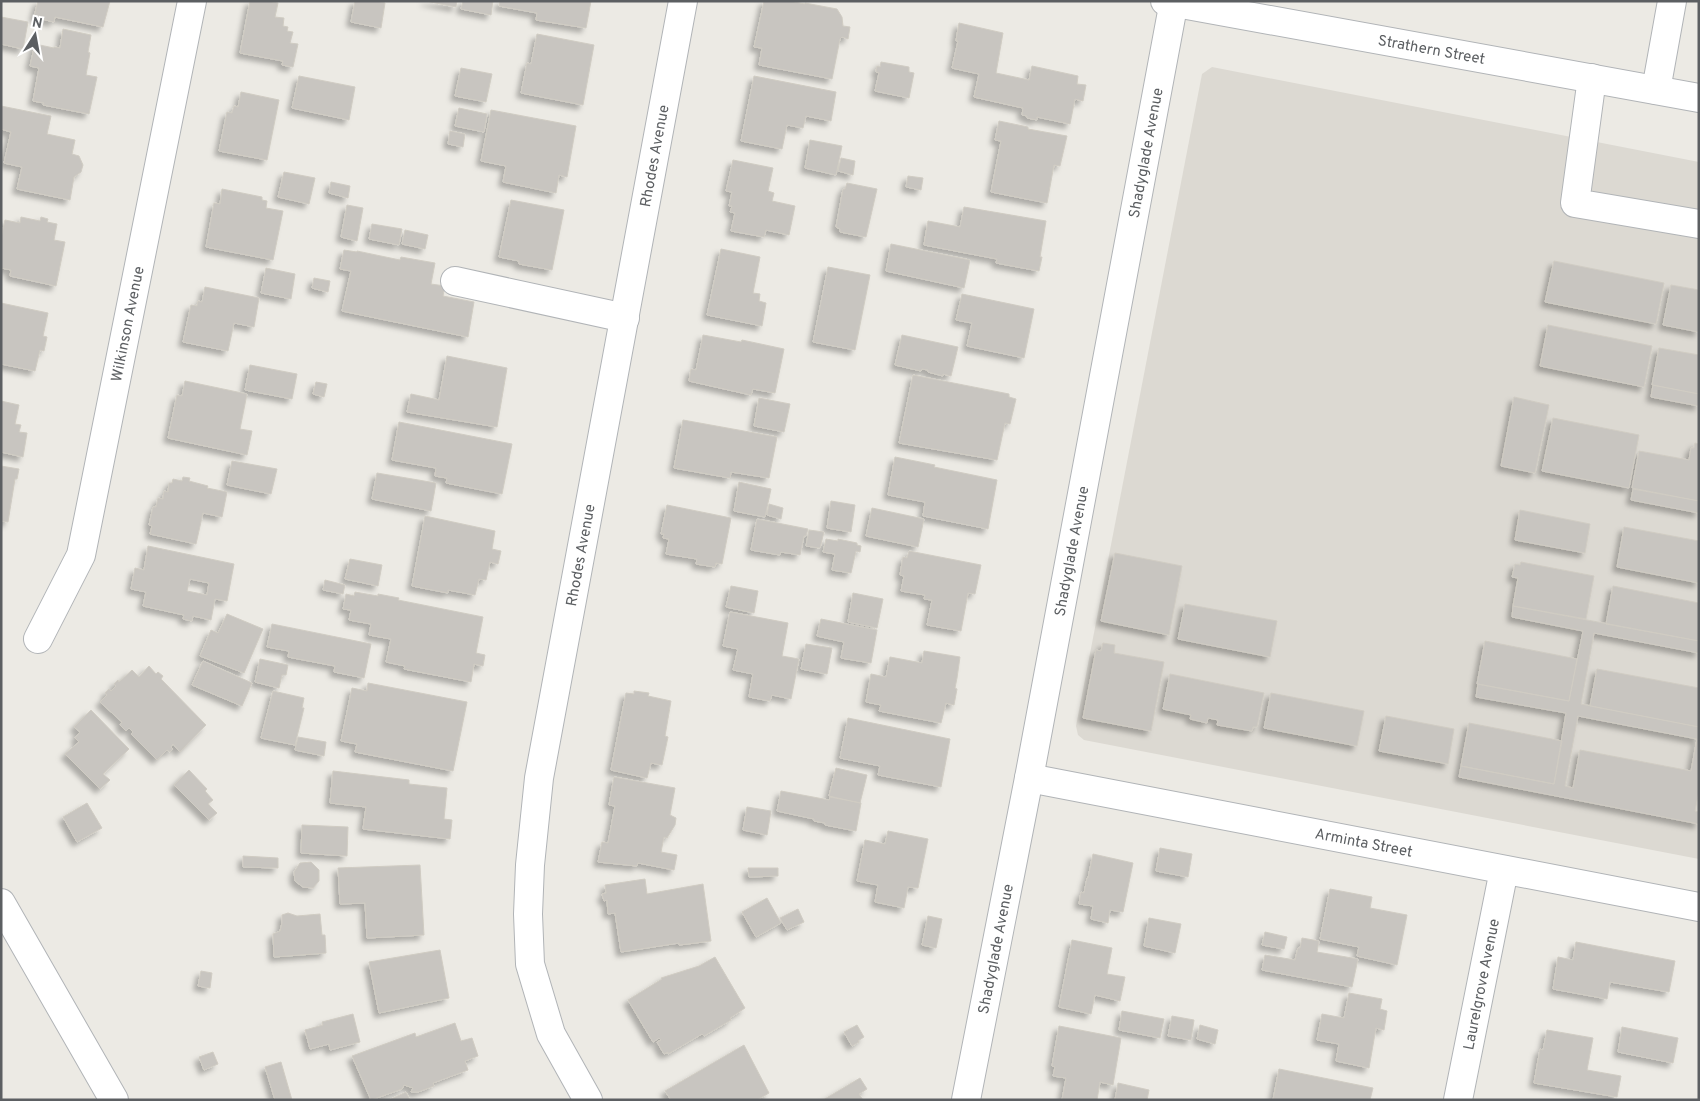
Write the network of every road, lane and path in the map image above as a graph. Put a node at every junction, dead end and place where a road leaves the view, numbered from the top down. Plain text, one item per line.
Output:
1 (192, 1) edge
2 (683, 1) edge
3 (1672, 1) edge
4 (1171, 2) edge
5 (1592, 78) junction
6 (1656, 90) junction
7 (1699, 98) edge
8 (1699, 224) edge
9 (455, 281) dead end
10 (624, 318) junction
11 (38, 638) dead end
12 (1029, 778) junction
13 (1504, 870) junction
14 (1, 903) edge
15 (1699, 907) edge
16 (114, 1100) edge
17 (588, 1100) edge
18 (966, 1100) edge
19 (1458, 1100) edge

1 - 11 street, Wilkinson Avenue
2 - 10 street, Rhodes Avenue
3 - 6 street
4 - 5 street, Strathern Street
4 - 12 street, Shadyglade Avenue
5 - 6 street, Strathern Street
5 - 8 street
6 - 7 street, Strathern Street
9 - 10 street
10 - 17 street, Rhodes Avenue
12 - 13 street, Arminta Street
12 - 18 street, Shadyglade Avenue
13 - 15 street, Arminta Street
13 - 19 street, Laurelgrove Avenue
14 - 16 street

